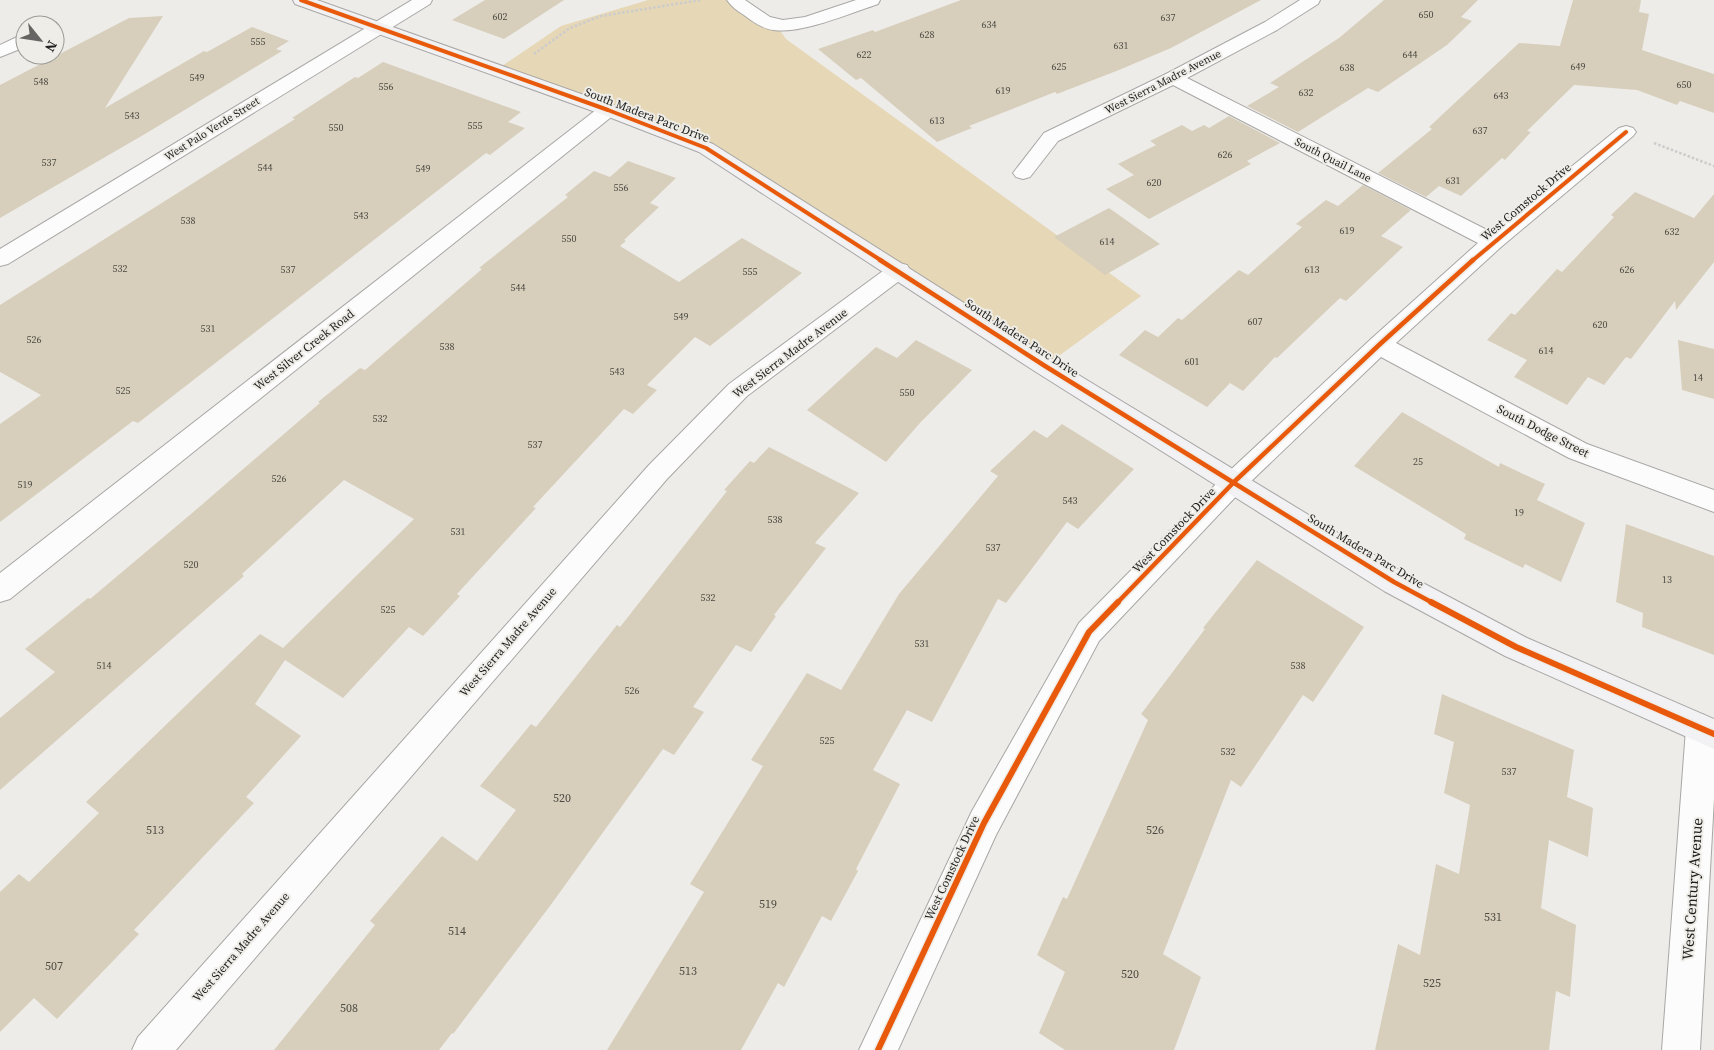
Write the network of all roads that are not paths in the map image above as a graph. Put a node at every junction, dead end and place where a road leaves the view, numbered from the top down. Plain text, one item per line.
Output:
1 (301, 0) edge
2 (424, 0) edge
3 (735, 0) edge
4 (872, 0) edge
5 (1312, 0) edge
6 (377, 27) junction
7 (0, 31) edge
8 (0, 52) edge
9 (1173, 78) junction
10 (608, 110) junction
11 (1626, 132) road end
12 (1024, 172) dead end
13 (1493, 242) junction
14 (0, 259) edge
15 (900, 270) junction
16 (1379, 346) junction
17 (1234, 482) junction
18 (1714, 501) edge
19 (0, 590) edge
20 (1708, 731) edge
21 (151, 1050) edge
22 (878, 1050) edge
23 (1681, 1050) edge

1 - 6 street, South Madera Parc Drive
2 - 6 street, West Palo Verde Street
3 - 4 street
5 - 9 street, West Sierra Madre Avenue
6 - 10 street, South Madera Parc Drive
6 - 14 street, West Palo Verde Street
7 - 8 street
9 - 12 street, West Sierra Madre Avenue
9 - 13 street, South Quail Lane
10 - 15 street, South Madera Parc Drive
10 - 19 street, West Silver Creek Road
11 - 13 street, West Comstock Drive
13 - 16 street, West Comstock Drive
15 - 17 street, South Madera Parc Drive
15 - 21 street, West Sierra Madre Avenue
16 - 17 street, West Comstock Drive
16 - 18 street, South Dodge Street
17 - 20 street, South Madera Parc Drive
17 - 22 street, West Comstock Drive
20 - 23 street, West Century Avenue

